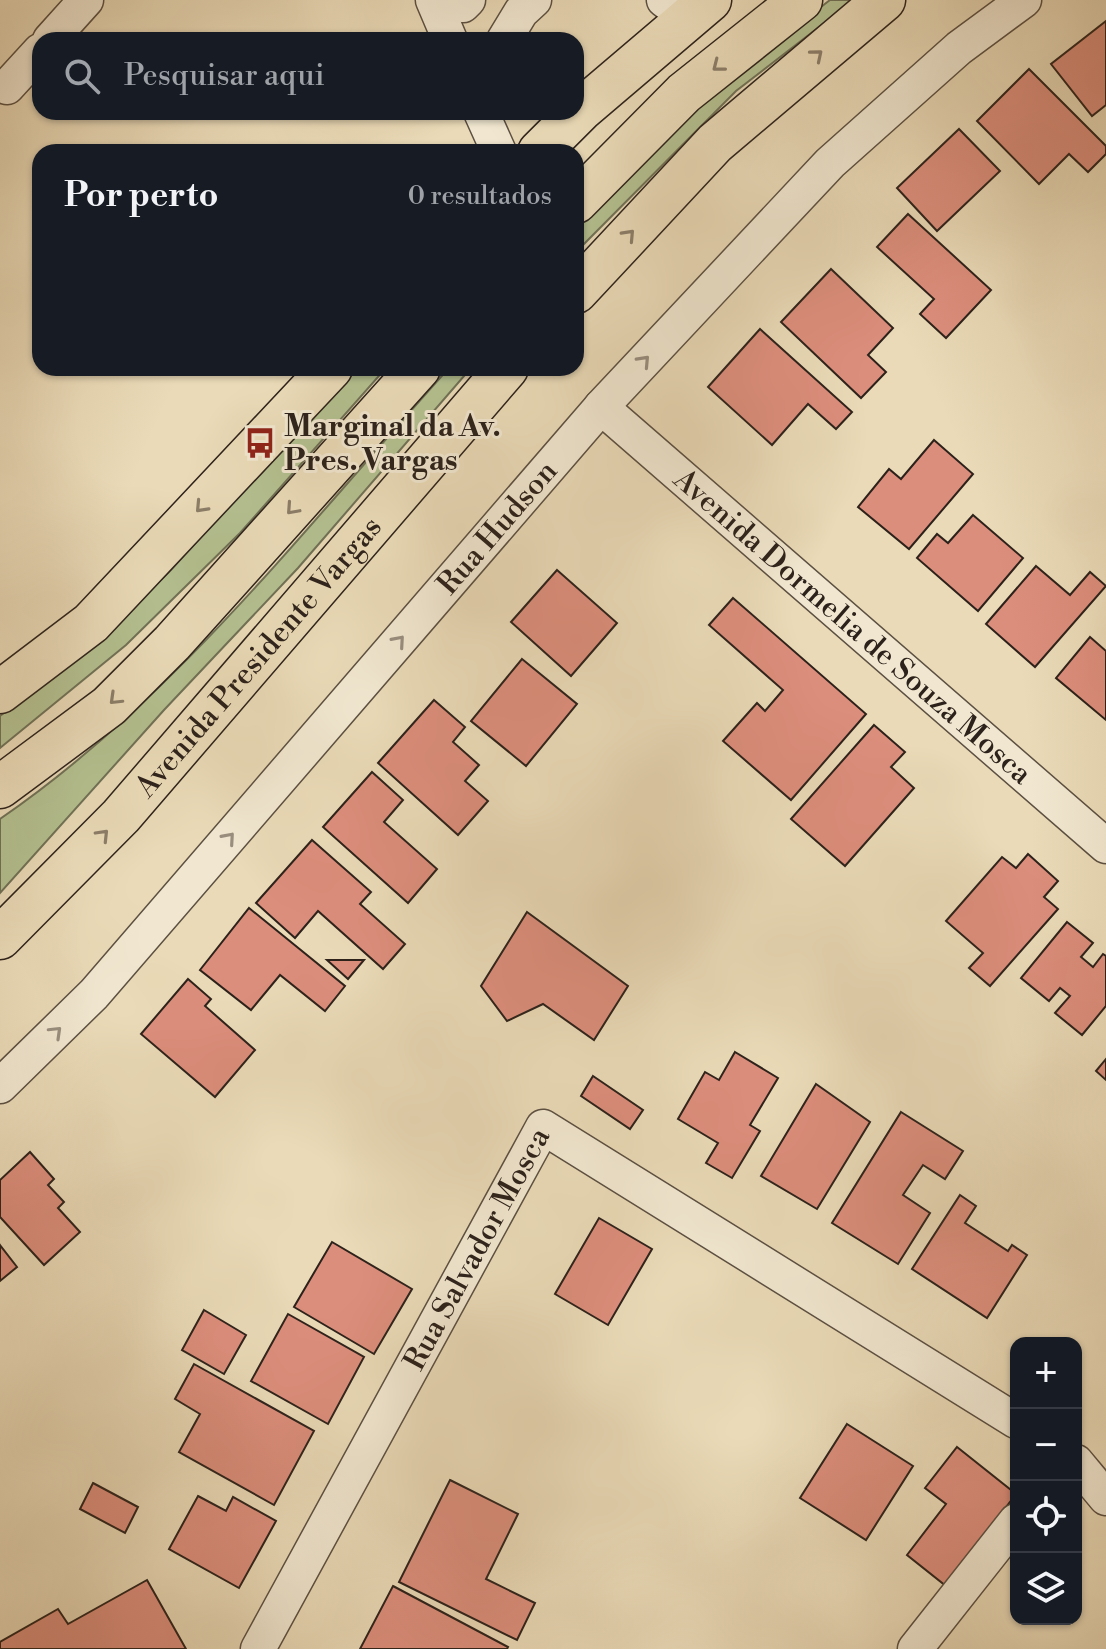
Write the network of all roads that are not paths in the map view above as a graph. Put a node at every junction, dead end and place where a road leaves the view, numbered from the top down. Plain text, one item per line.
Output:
1 (86, 0) edge
2 (433, 0) edge
3 (442, 0) edge
4 (468, 0) edge
5 (508, 0) edge
6 (534, 0) edge
7 (801, 0) edge
8 (884, 0) edge
9 (1024, 0) edge
10 (693, 2) edge
11 (57, 32) edge
12 (447, 32) edge
13 (491, 32) edge
14 (509, 32) edge
15 (32, 60) edge
16 (7, 87) dead end
17 (584, 104) edge
18 (485, 120) edge
19 (569, 120) edge
20 (495, 144) edge
21 (546, 144) edge
22 (584, 194) edge
23 (584, 283) edge
24 (323, 376) edge
25 (412, 376) edge
26 (500, 376) edge
27 (601, 407) junction
28 (0, 691) edge
29 (0, 787) edge
30 (1106, 846) edge
31 (0, 938) edge
32 (0, 1086) edge
33 (1010, 1417) edge
34 (1082, 1469) edge
35 (1106, 1498) edge
36 (1010, 1529) edge
37 (258, 1649) edge
38 (915, 1649) edge

1 - 11 street
2 - 12 street
3 - 4 street
5 - 13 street
6 - 14 street
7 -> 22 main road
23 -> 8 main road
27 -> 9 street, Rua Hudson
10 - 17 main road
15 - 16 street
18 - 20 street
19 - 21 main road
24 -> 28 main road
25 -> 29 main road
31 -> 26 main road, Avenida Presidente Vargas
27 - 30 street, Avenida Dormelia de Souza Mosca
32 -> 27 street, Rua Hudson
33 - 37 street, Rua Salvador Mosca
34 - 35 street
36 - 38 street

